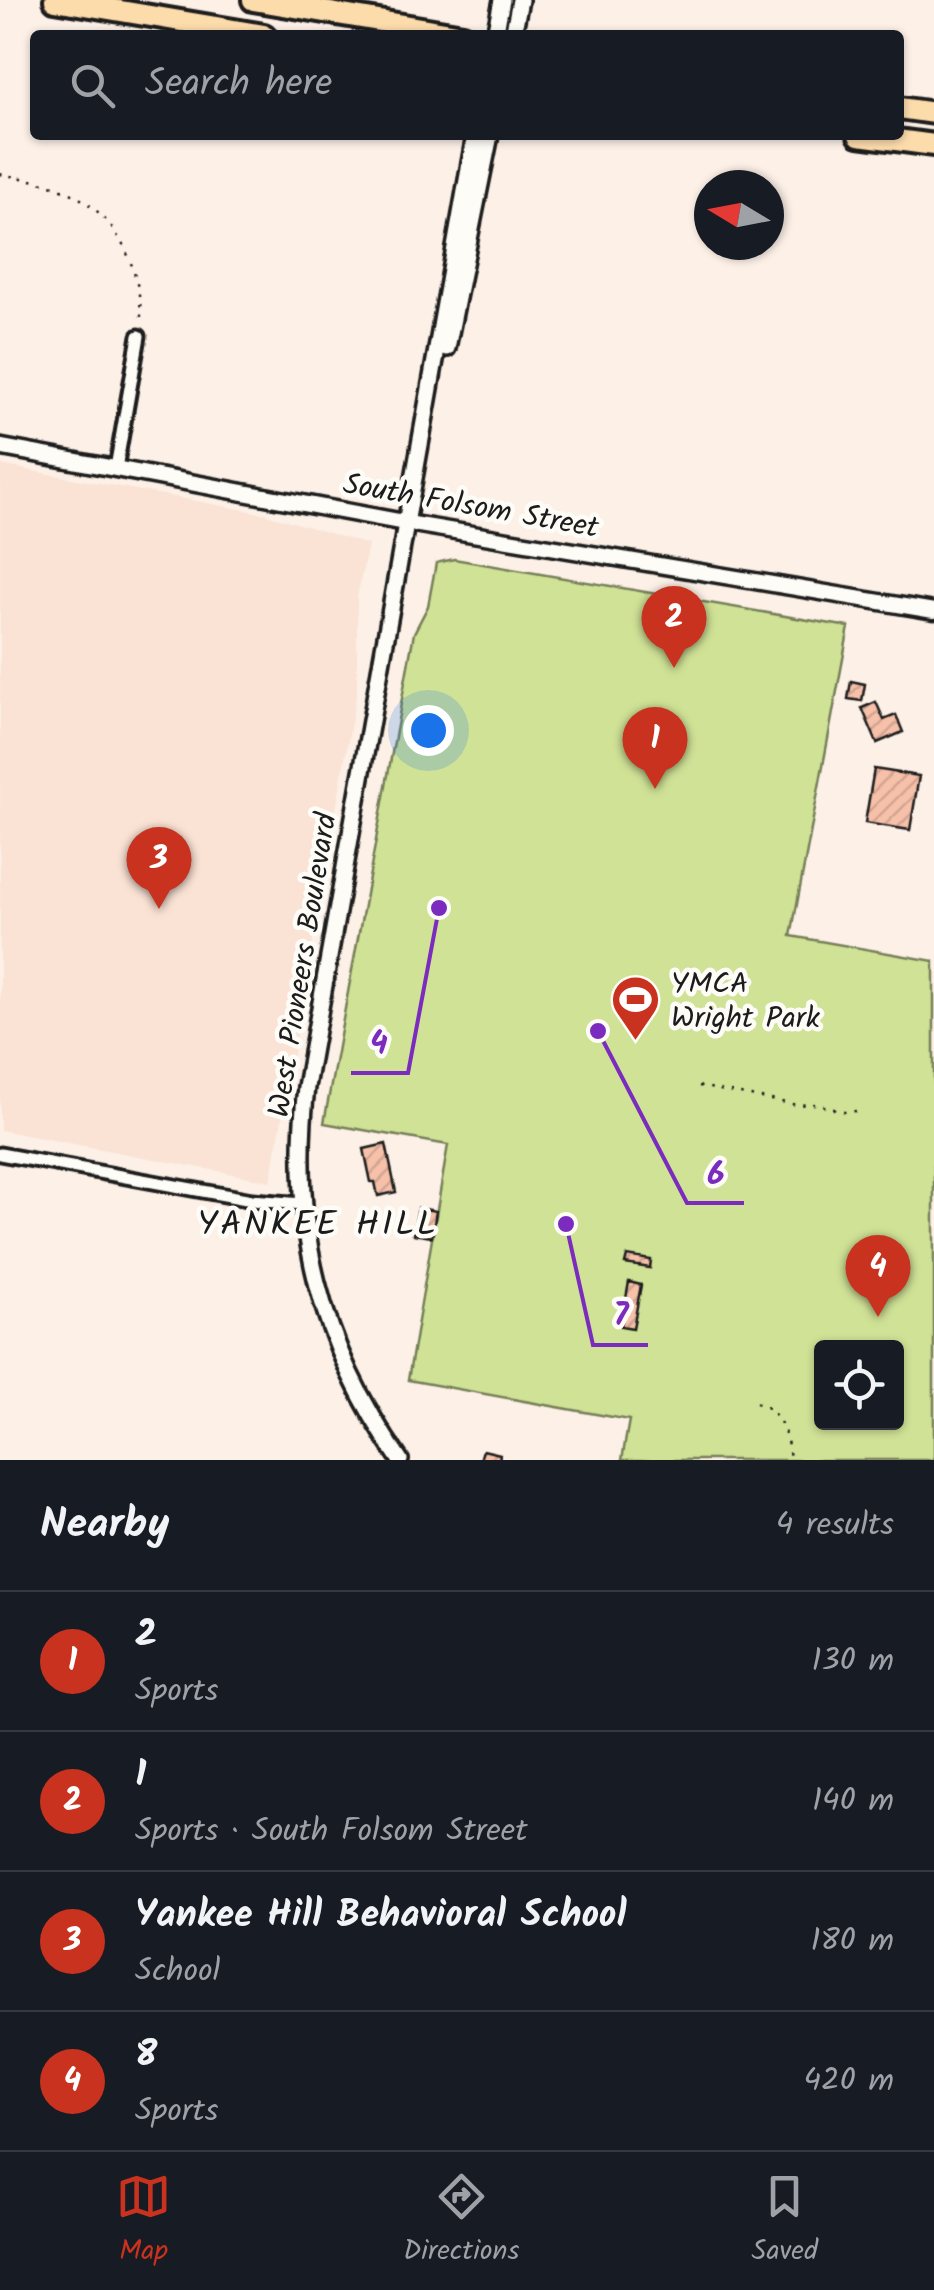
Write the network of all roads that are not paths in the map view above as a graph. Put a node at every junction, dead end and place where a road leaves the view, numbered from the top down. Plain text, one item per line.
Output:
1 (55, 0) edge
2 (253, 0) edge
3 (502, 0) edge
4 (520, 0) edge
5 (234, 30) edge
6 (433, 30) edge
7 (496, 30) edge
8 (514, 30) edge
9 (904, 109) edge
10 (934, 113) edge
11 (474, 140) edge
12 (489, 140) edge
13 (896, 140) edge
14 (934, 145) edge
15 (139, 336) road end
16 (0, 446) edge
17 (116, 468) junction
18 (407, 523) junction
19 (934, 611) edge
20 (0, 1154) edge
21 (303, 1204) junction
22 (400, 1460) edge

1 - 5 highway
2 - 6 highway
3 - 7 main road
4 - 8 main road
9 - 10 highway
11 - 18 main road, West Pioneers Boulevard
12 - 18 main road, West Pioneers Boulevard
13 - 14 highway
15 - 17 street
16 - 17 main road, South Folsom Street
17 - 18 main road, South Folsom Street
18 - 19 street, South Folsom Street
18 - 21 main road, West Pioneers Boulevard
20 - 21 street
21 - 22 main road, West Pioneers Boulevard

